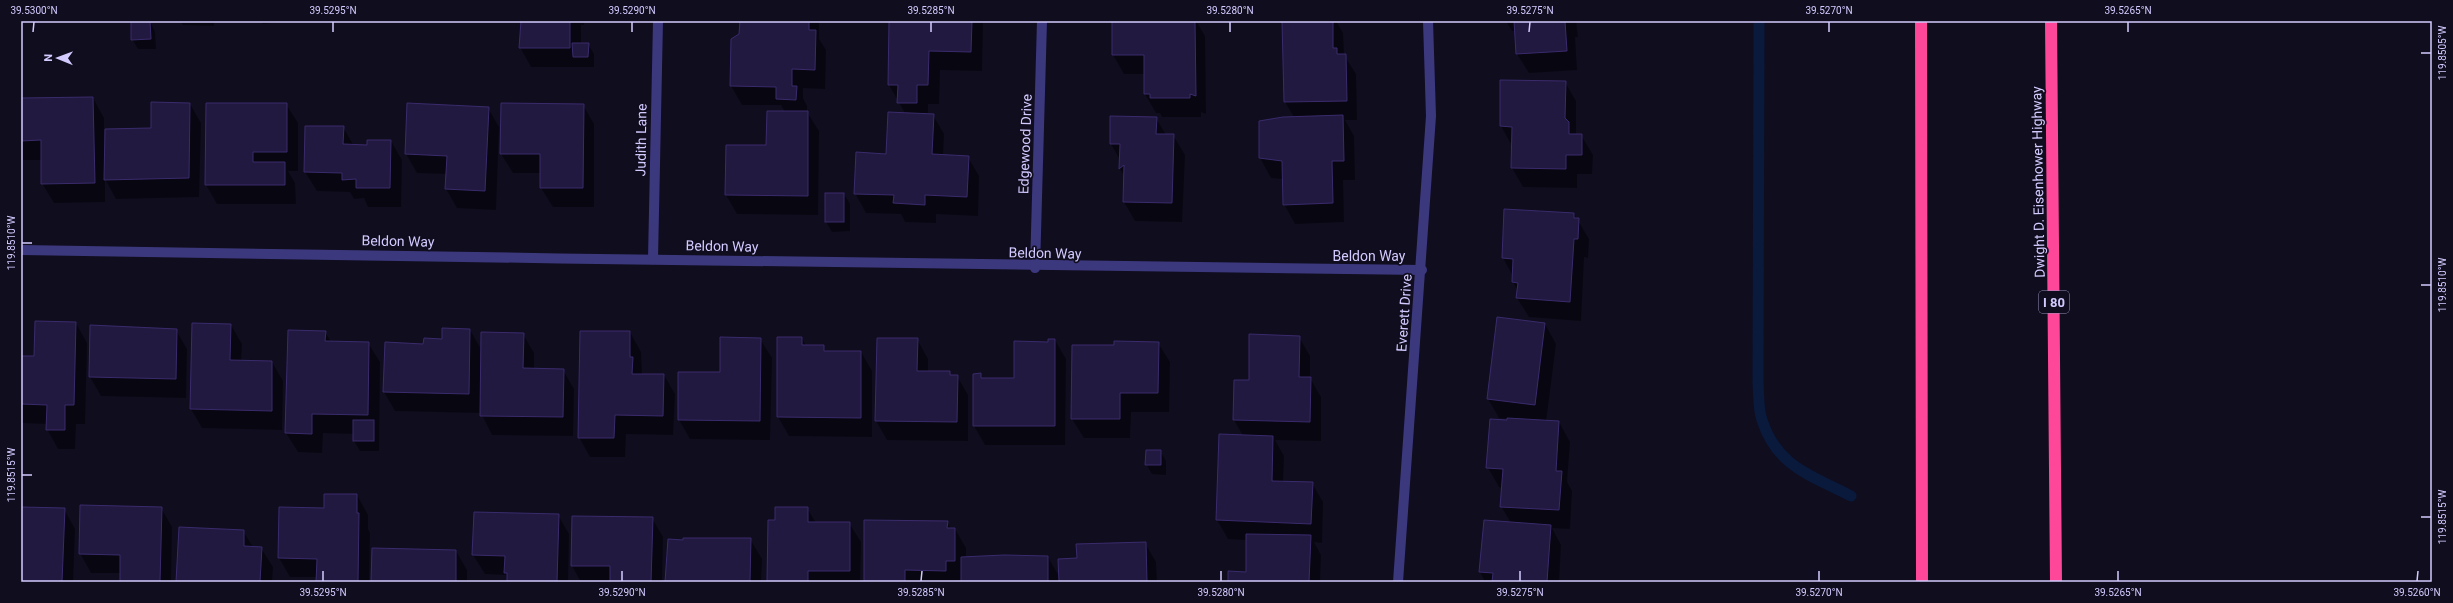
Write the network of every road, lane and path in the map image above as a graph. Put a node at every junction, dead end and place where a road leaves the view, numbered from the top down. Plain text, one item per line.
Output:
1 (658, 21) edge
2 (1042, 21) edge
3 (1428, 21) edge
4 (1922, 21) edge
5 (2051, 21) edge
6 (21, 250) edge
7 (653, 259) junction
8 (1035, 268) junction
9 (1422, 270) junction
10 (1398, 582) edge
11 (1922, 582) edge
12 (2056, 582) edge

1 - 7 street, Judith Lane
2 - 8 street, Edgewood Drive
3 - 9 street, Everett Drive
4 - 11 highway
5 - 12 highway, Dwight D. Eisenhower Highway / I 80
6 - 7 street, Beldon Way
7 - 8 street, Beldon Way
8 - 9 street, Beldon Way
9 - 10 street, Everett Drive

